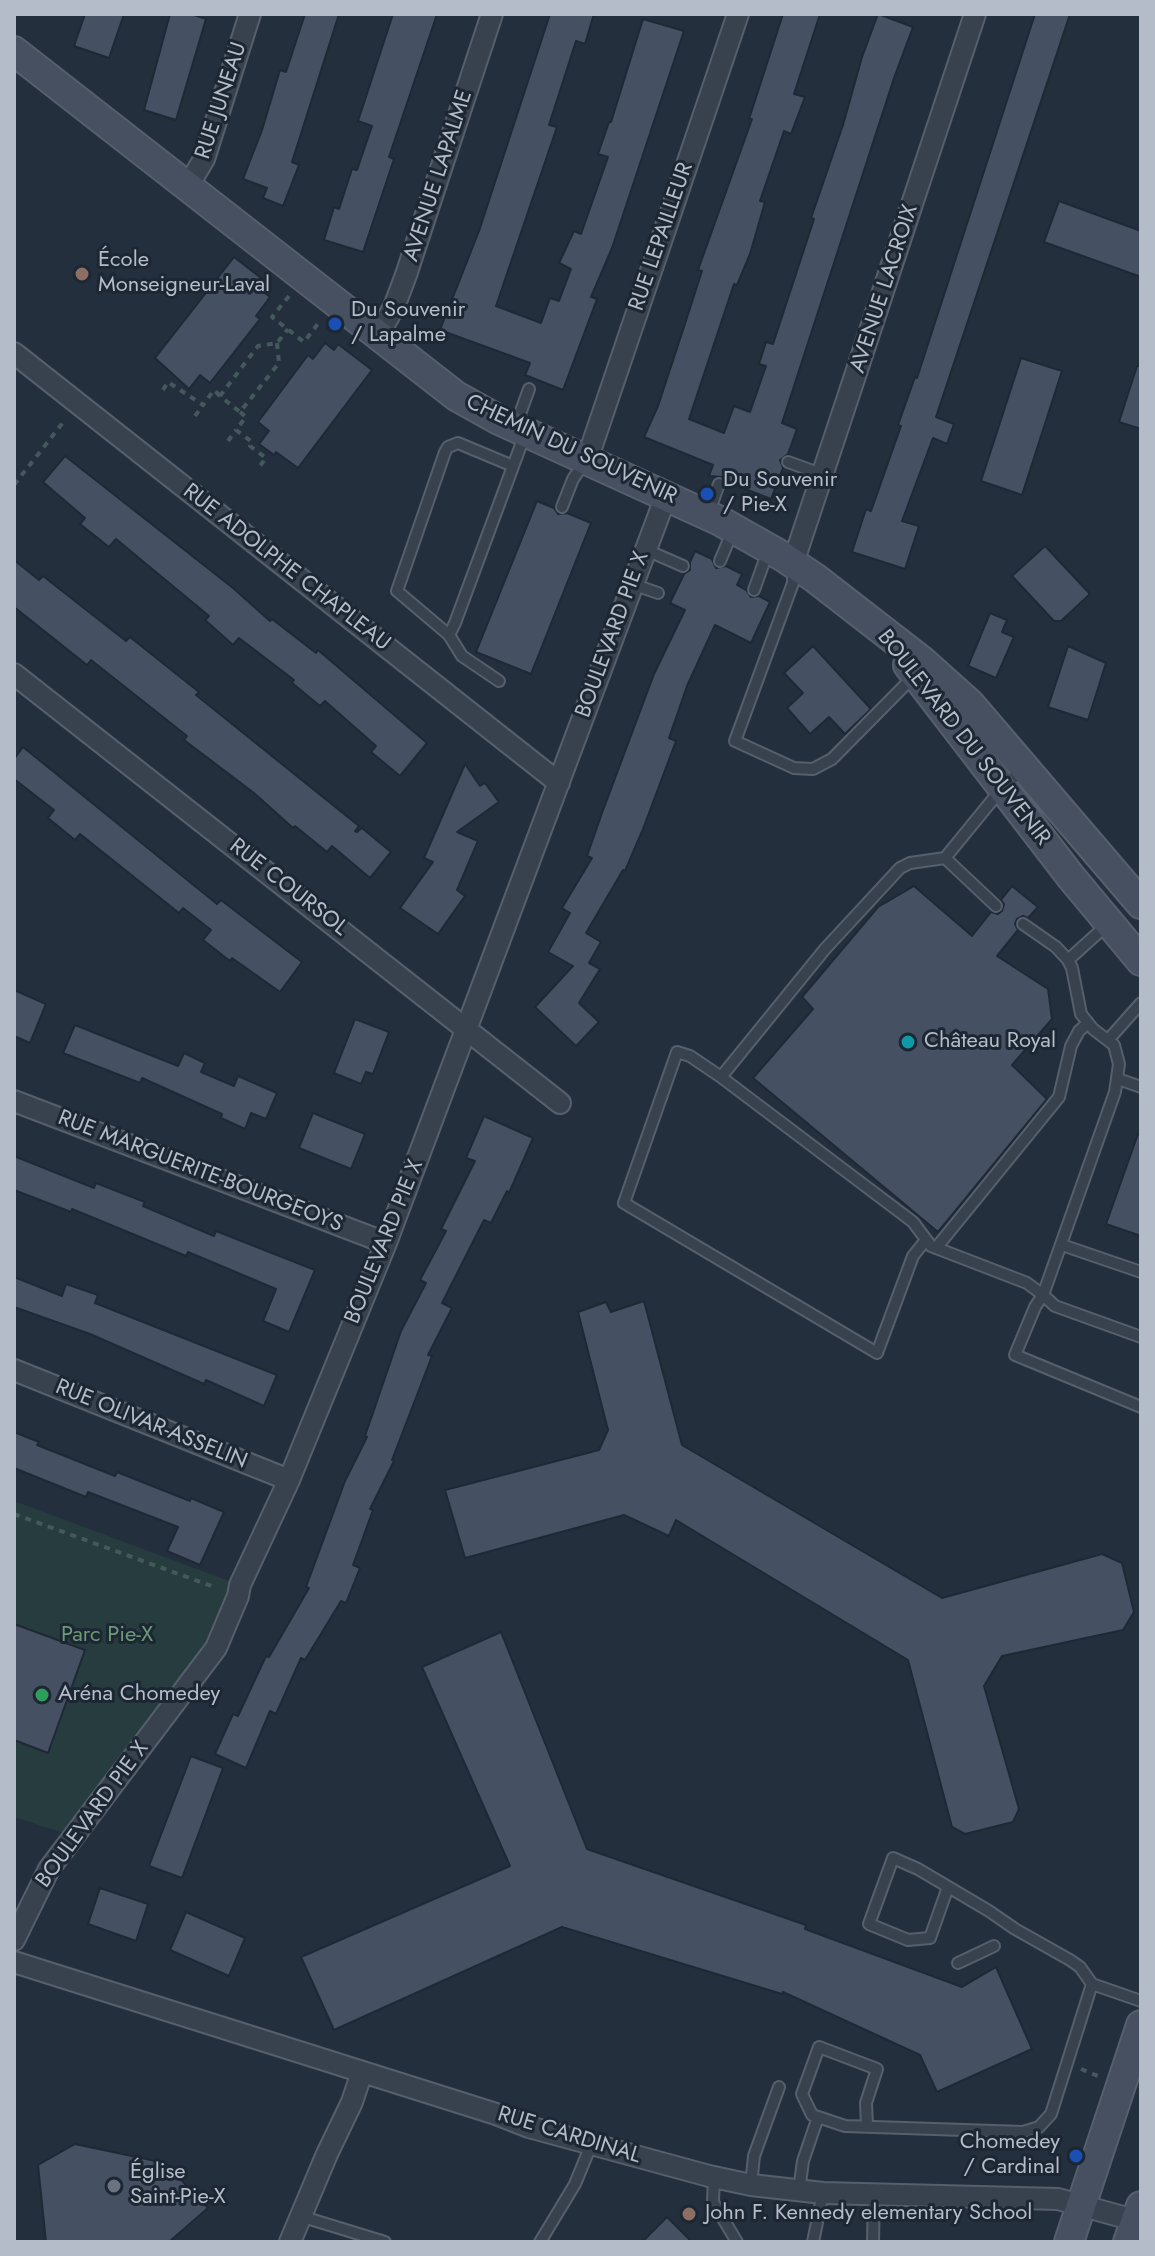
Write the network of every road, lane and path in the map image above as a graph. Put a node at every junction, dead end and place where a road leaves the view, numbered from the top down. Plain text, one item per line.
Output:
1 (250, 14) edge
2 (492, 14) edge
3 (738, 14) edge
4 (975, 14) edge
5 (14, 51) edge
6 (188, 186) junction
7 (293, 291) dead end
8 (324, 316) dead end
9 (288, 329) junction
10 (378, 335) junction
11 (277, 343) junction
12 (14, 353) edge
13 (529, 389) dead end
14 (163, 390) dead end
15 (220, 396) junction
16 (203, 405) junction
17 (240, 412) junction
18 (195, 416) dead end
19 (65, 420) dead end
20 (236, 430) junction
21 (520, 430) junction
22 (228, 441) dead end
23 (587, 460) junction
24 (788, 462) dead end
25 (260, 466) dead end
26 (513, 466) junction
27 (824, 475) junction
28 (719, 484) dead end
29 (14, 485) edge
30 (666, 496) junction
31 (562, 507) dead end
32 (708, 515) junction
33 (733, 528) junction
34 (769, 548) junction
35 (644, 549) junction
36 (720, 561) dead end
37 (793, 563) junction
38 (683, 566) dead end
39 (632, 584) junction
40 (754, 590) dead end
41 (658, 593) dead end
42 (874, 625) joint
43 (449, 635) junction
44 (921, 670) junction
45 (14, 674) edge
46 (499, 681) dead end
47 (1025, 767) junction
48 (559, 783) junction
49 (1003, 787) junction
50 (945, 858) junction
51 (1141, 904) edge
52 (996, 906) dead end
53 (1023, 924) dead end
54 (1108, 924) junction
55 (1068, 960) junction
56 (1141, 961) edge
57 (1141, 1003) edge
58 (1088, 1023) junction
59 (467, 1028) junction
60 (1109, 1039) junction
61 (721, 1077) junction
62 (1118, 1079) junction
63 (1141, 1087) edge
64 (14, 1101) edge
65 (560, 1103) dead end
66 (925, 1241) junction
67 (386, 1243) junction
68 (1062, 1245) junction
69 (936, 1248) junction
70 (1141, 1272) edge
71 (1043, 1295) junction
72 (1141, 1337) edge
73 (14, 1370) edge
74 (1141, 1407) edge
75 (289, 1480) junction
76 (14, 1514) edge
77 (238, 1596) junction
78 (948, 1887) junction
79 (14, 1940) edge
80 (994, 1946) dead end
81 (14, 1962) edge
82 (958, 1963) dead end
83 (1092, 1984) junction
84 (1141, 2001) edge
85 (1141, 2025) edge
86 (1078, 2068) dead end
87 (362, 2072) junction
88 (1102, 2078) dead end
89 (779, 2087) dead end
90 (818, 2117) junction
91 (867, 2126) junction
92 (591, 2145) junction
93 (714, 2177) junction
94 (751, 2185) junction
95 (799, 2191) junction
96 (823, 2193) junction
97 (874, 2195) junction
98 (1082, 2204) junction
99 (300, 2216) junction
100 (1137, 2223) edge
101 (290, 2242) edge
102 (385, 2242) edge
103 (540, 2242) edge
104 (737, 2242) edge
105 (813, 2242) edge
106 (873, 2242) edge
107 (1069, 2242) edge

1 - 6 street, RUE JUNEAU
2 - 10 street, AVENUE LAPALME
3 - 23 street, RUE LEPAILLEUR
4 - 27 street, AVENUE LACROIX
5 - 6 street, CHEMIN DU SOUVENIR
6 - 10 street, CHEMIN DU SOUVENIR
7 - 9 path
8 - 9 path
9 - 11 path
10 - 21 street, CHEMIN DU SOUVENIR
11 - 15 path
11 - 17 path
12 - 48 street, RUE ADOLPHE CHAPLEAU
13 - 21 lane
14 - 16 path
15 - 16 path
15 - 17 path
16 - 18 path
17 - 20 path
19 - 29 path
20 - 22 path
20 - 25 path
21 - 23 street, CHEMIN DU SOUVENIR
21 - 26 lane
23 - 30 street, CHEMIN DU SOUVENIR
23 - 31 lane
24 - 27 lane
26 - 43 lane
26 - 43 lane
27 - 37 street, AVENUE LACROIX
28 - 32 lane
30 - 32 street, CHEMIN DU SOUVENIR
30 - 35 street, BOULEVARD PIE X
32 - 33 street, CHEMIN DU SOUVENIR
33 - 34 street, CHEMIN DU SOUVENIR
33 - 36 lane
34 - 37 street, CHEMIN DU SOUVENIR
34 - 40 lane
35 - 38 lane
35 - 39 street, BOULEVARD PIE X
37 - 42 street, CHEMIN DU SOUVENIR
37 - 44 lane
39 - 41 lane
39 - 48 street, BOULEVARD PIE X
42 - 44 street, BOULEVARD DU SOUVENIR
43 - 46 lane
44 - 47 street, BOULEVARD DU SOUVENIR
44 - 49 street, BOULEVARD DU SOUVENIR
45 - 59 street, RUE COURSOL
47 - 49 lane
47 - 51 street, BOULEVARD DU SOUVENIR
48 - 59 street, BOULEVARD PIE X
49 - 50 lane
49 - 54 street, BOULEVARD DU SOUVENIR
50 - 52 lane
50 - 61 lane
53 - 55 lane
54 - 55 lane
54 - 56 street, BOULEVARD DU SOUVENIR
55 - 58 lane
57 - 60 lane
58 - 60 lane
58 - 69 lane
59 - 65 street, RUE COURSOL
59 - 67 street, BOULEVARD PIE X
60 - 62 lane
61 - 66 lane
61 - 66 lane
62 - 63 lane
62 - 68 lane
64 - 67 street, RUE MARGUERITE-BOURGEOYS
66 - 69 lane
67 - 75 street, BOULEVARD PIE X
68 - 70 lane
68 - 71 lane
69 - 71 lane
71 - 72 lane
71 - 74 lane
73 - 75 street, RUE OLIVAR-ASSELIN
75 - 77 street, BOULEVARD PIE X
76 - 77 path
77 - 79 street, BOULEVARD PIE X
78 - 78 lane
78 - 83 lane
80 - 82 lane
81 - 87 street, RUE CARDINAL
83 - 84 lane
83 - 91 lane
85 - 98 street
86 - 88 path
87 - 92 street, RUE CARDINAL
87 - 99 street
89 - 94 lane
90 - 91 lane
90 - 91 lane
90 - 95 lane
92 - 93 street, RUE CARDINAL
92 - 103 lane
93 - 94 street, RUE CARDINAL
93 - 104 lane
94 - 95 street, RUE CARDINAL
95 - 96 street, RUE CARDINAL
96 - 97 street, RUE CARDINAL
96 - 105 lane
97 - 98 street, RUE CARDINAL
97 - 106 lane
98 - 100 street, RUE CARDINAL
98 - 107 street
99 - 101 street
99 - 102 lane

